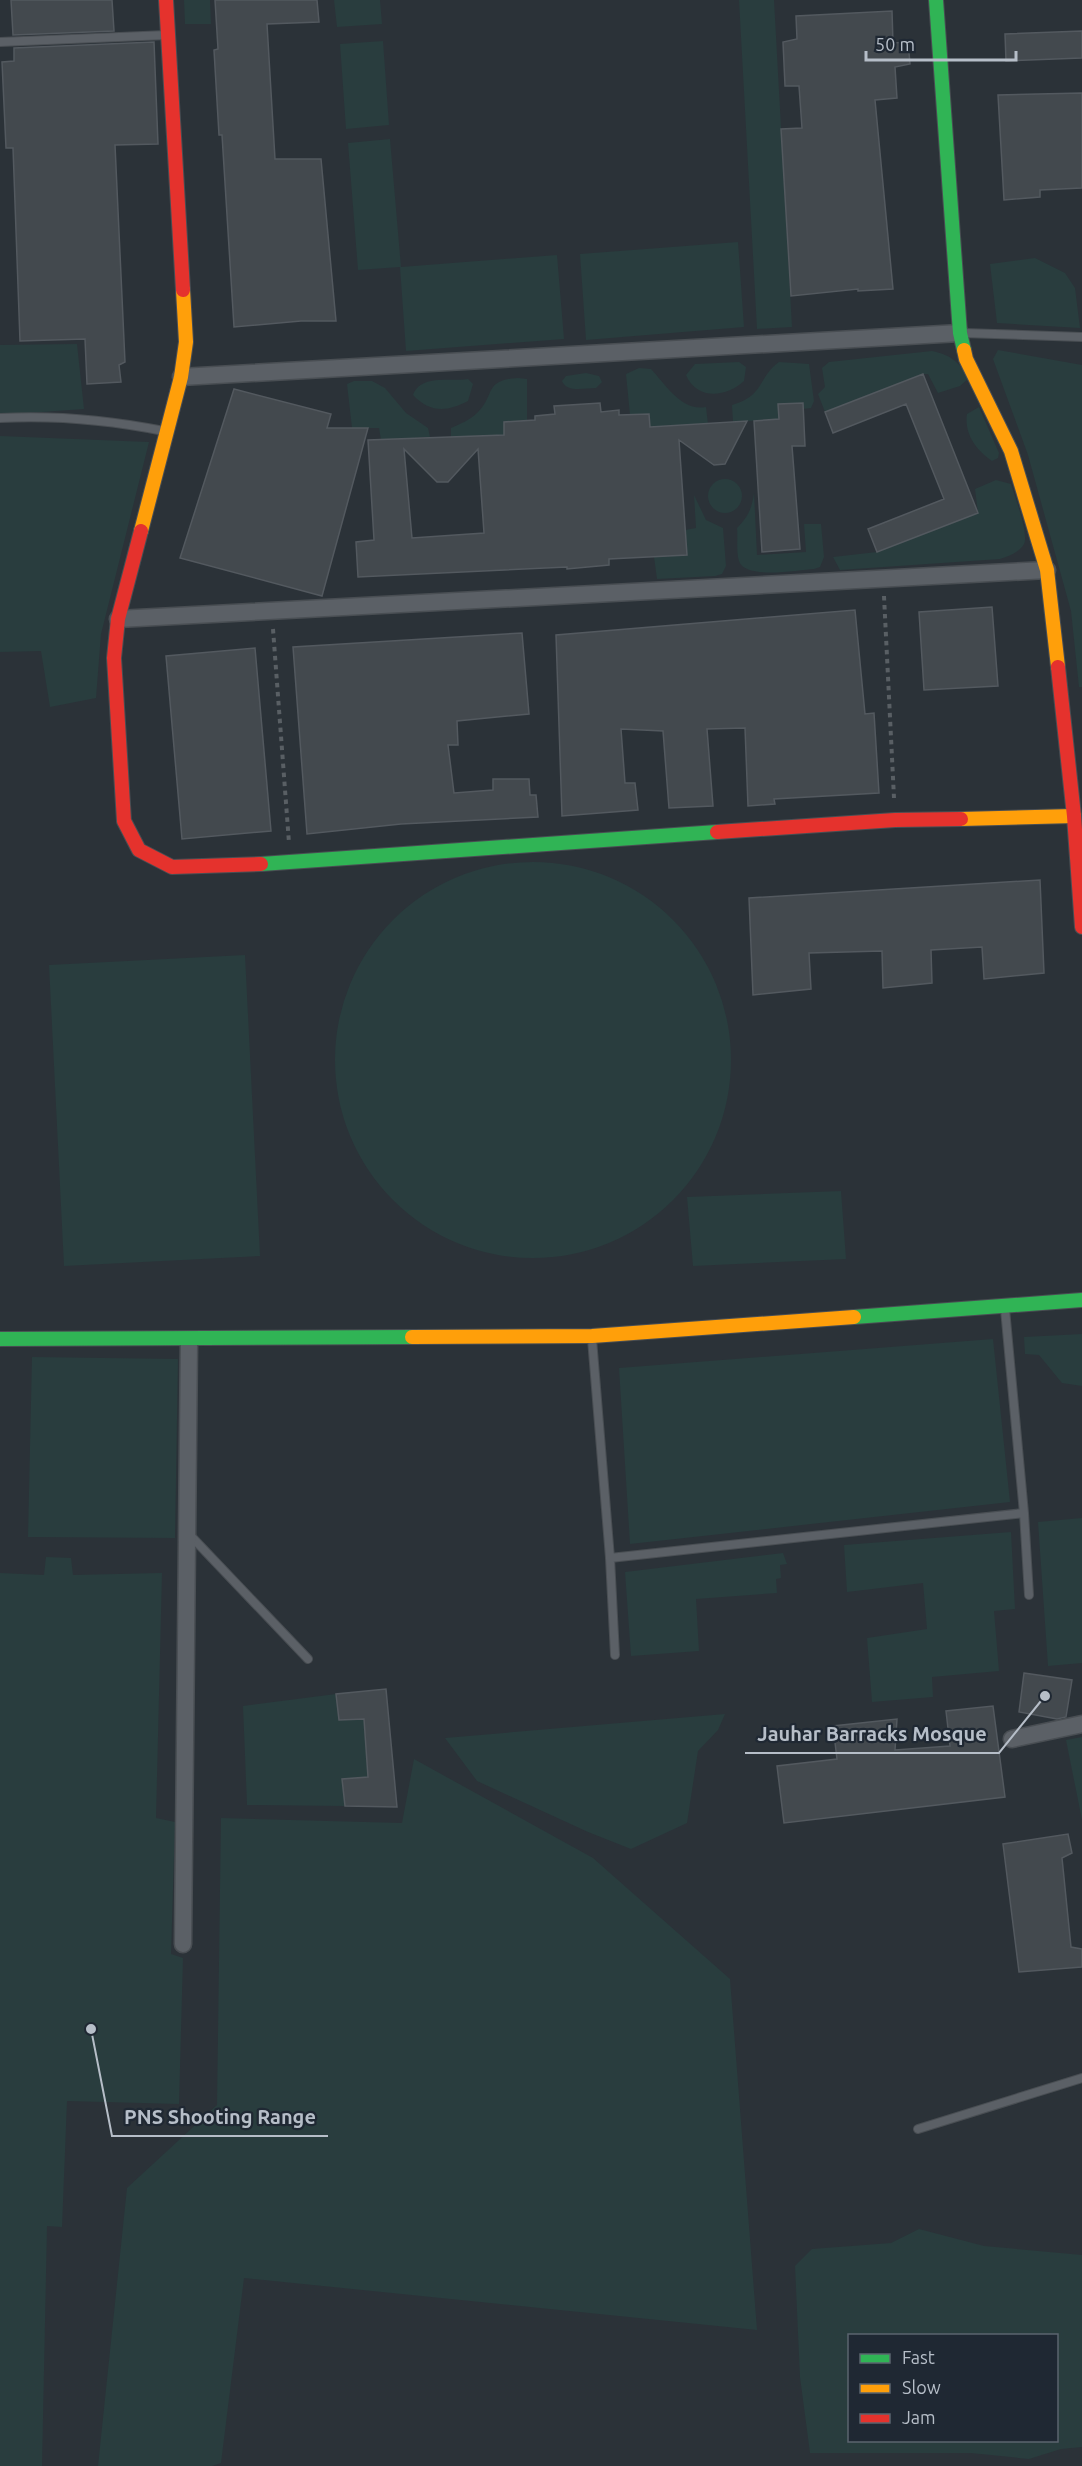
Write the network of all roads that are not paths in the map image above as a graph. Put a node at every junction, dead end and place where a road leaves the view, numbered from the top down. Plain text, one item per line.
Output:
1 (166, 0) edge
2 (936, 0) edge
3 (168, 34) junction
4 (0, 42) edge
5 (960, 333) junction
6 (1082, 337) edge
7 (180, 377) junction
8 (0, 418) edge
9 (167, 432) junction
10 (1047, 570) junction
11 (118, 619) junction
12 (1074, 816) junction
13 (1082, 927) edge
14 (1082, 1300) edge
15 (1005, 1305) junction
16 (592, 1336) junction
17 (0, 1339) edge
18 (189, 1340) junction
19 (1024, 1513) junction
20 (188, 1533) junction
21 (610, 1558) junction
22 (1029, 1595) dead end
23 (615, 1655) dead end
24 (308, 1659) dead end
25 (1082, 1724) edge
26 (1012, 1739) dead end
27 (183, 1944) dead end
28 (1082, 2078) edge
29 (918, 2129) dead end

1 - 3 street
2 - 5 street
3 - 4 lane
3 - 7 street
5 - 6 lane
5 - 7 street
5 - 10 street
7 - 9 street
8 - 9 lane
9 - 11 street
10 - 11 street
10 - 12 street
11 - 12 street
12 - 13 street
14 - 15 street
15 - 16 street
15 - 19 lane
16 - 18 street
16 - 21 lane
17 - 18 street
18 - 20 street
19 - 21 lane
19 - 22 lane
20 - 24 lane
20 - 27 street
21 - 23 lane
25 - 26 street
28 - 29 lane

